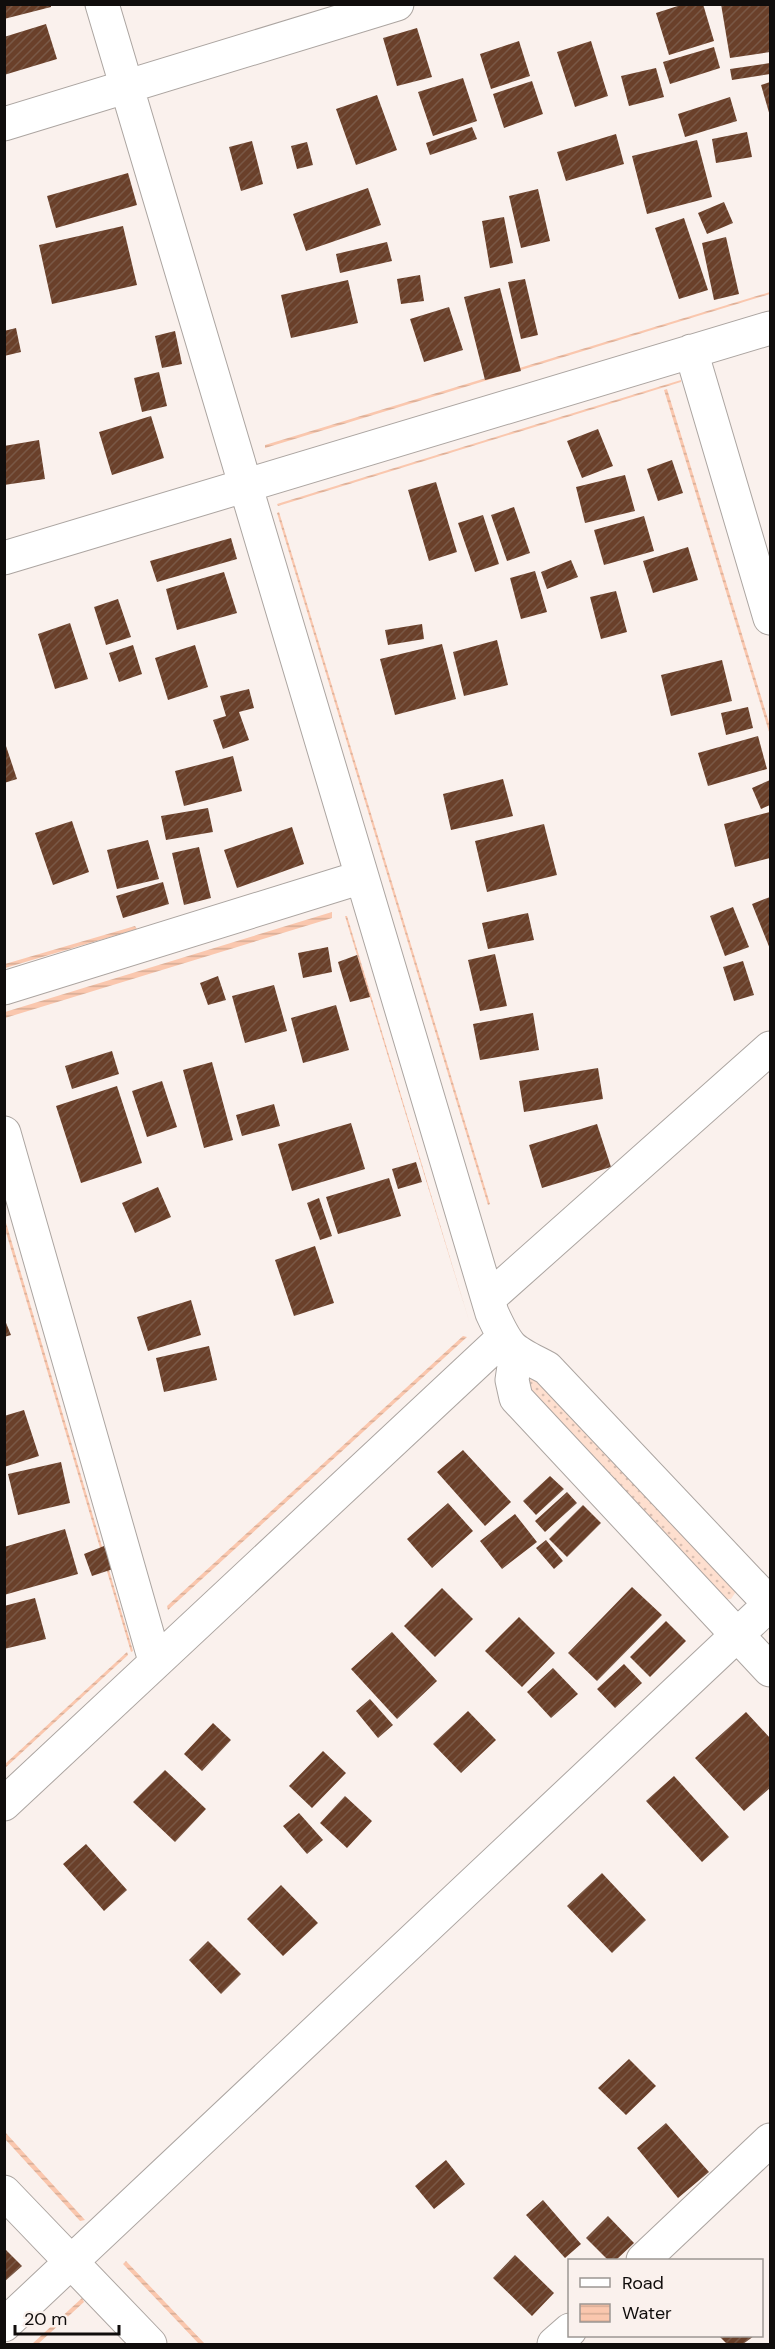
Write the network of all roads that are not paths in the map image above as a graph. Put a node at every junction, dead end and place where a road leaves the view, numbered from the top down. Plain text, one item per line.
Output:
1 (102, 4) edge
2 (397, 4) edge
3 (126, 87) junction
4 (4, 124) edge
5 (771, 328) edge
6 (692, 351) junction
7 (245, 486) junction
8 (4, 558) edge
9 (771, 618) edge
10 (362, 877) junction
11 (4, 988) edge
12 (771, 1048) edge
13 (4, 1133) edge
14 (488, 1299) junction
15 (510, 1346) junction
16 (771, 1604) edge
17 (738, 1635) junction
18 (155, 1661) junction
19 (771, 1670) edge
20 (4, 1804) edge
21 (771, 2140) edge
22 (4, 2192) edge
23 (644, 2259) edge
24 (70, 2263) junction
25 (4, 2325) edge
26 (568, 2332) edge
27 (150, 2344) edge
28 (554, 2344) edge

1 - 3 street
2 - 3 street
3 - 4 street
3 - 7 street
5 - 6 street
6 - 7 street
6 - 9 street
7 - 8 street
7 - 10 street
10 - 11 street
10 - 14 street
12 - 14 street
13 - 18 street
14 - 15 street
15 - 16 street
15 - 17 street
15 - 18 street
16 - 17 street
17 - 19 street
17 - 24 street
18 - 20 street
21 - 23 street
22 - 24 street
24 - 25 street
24 - 27 street
26 - 28 street

